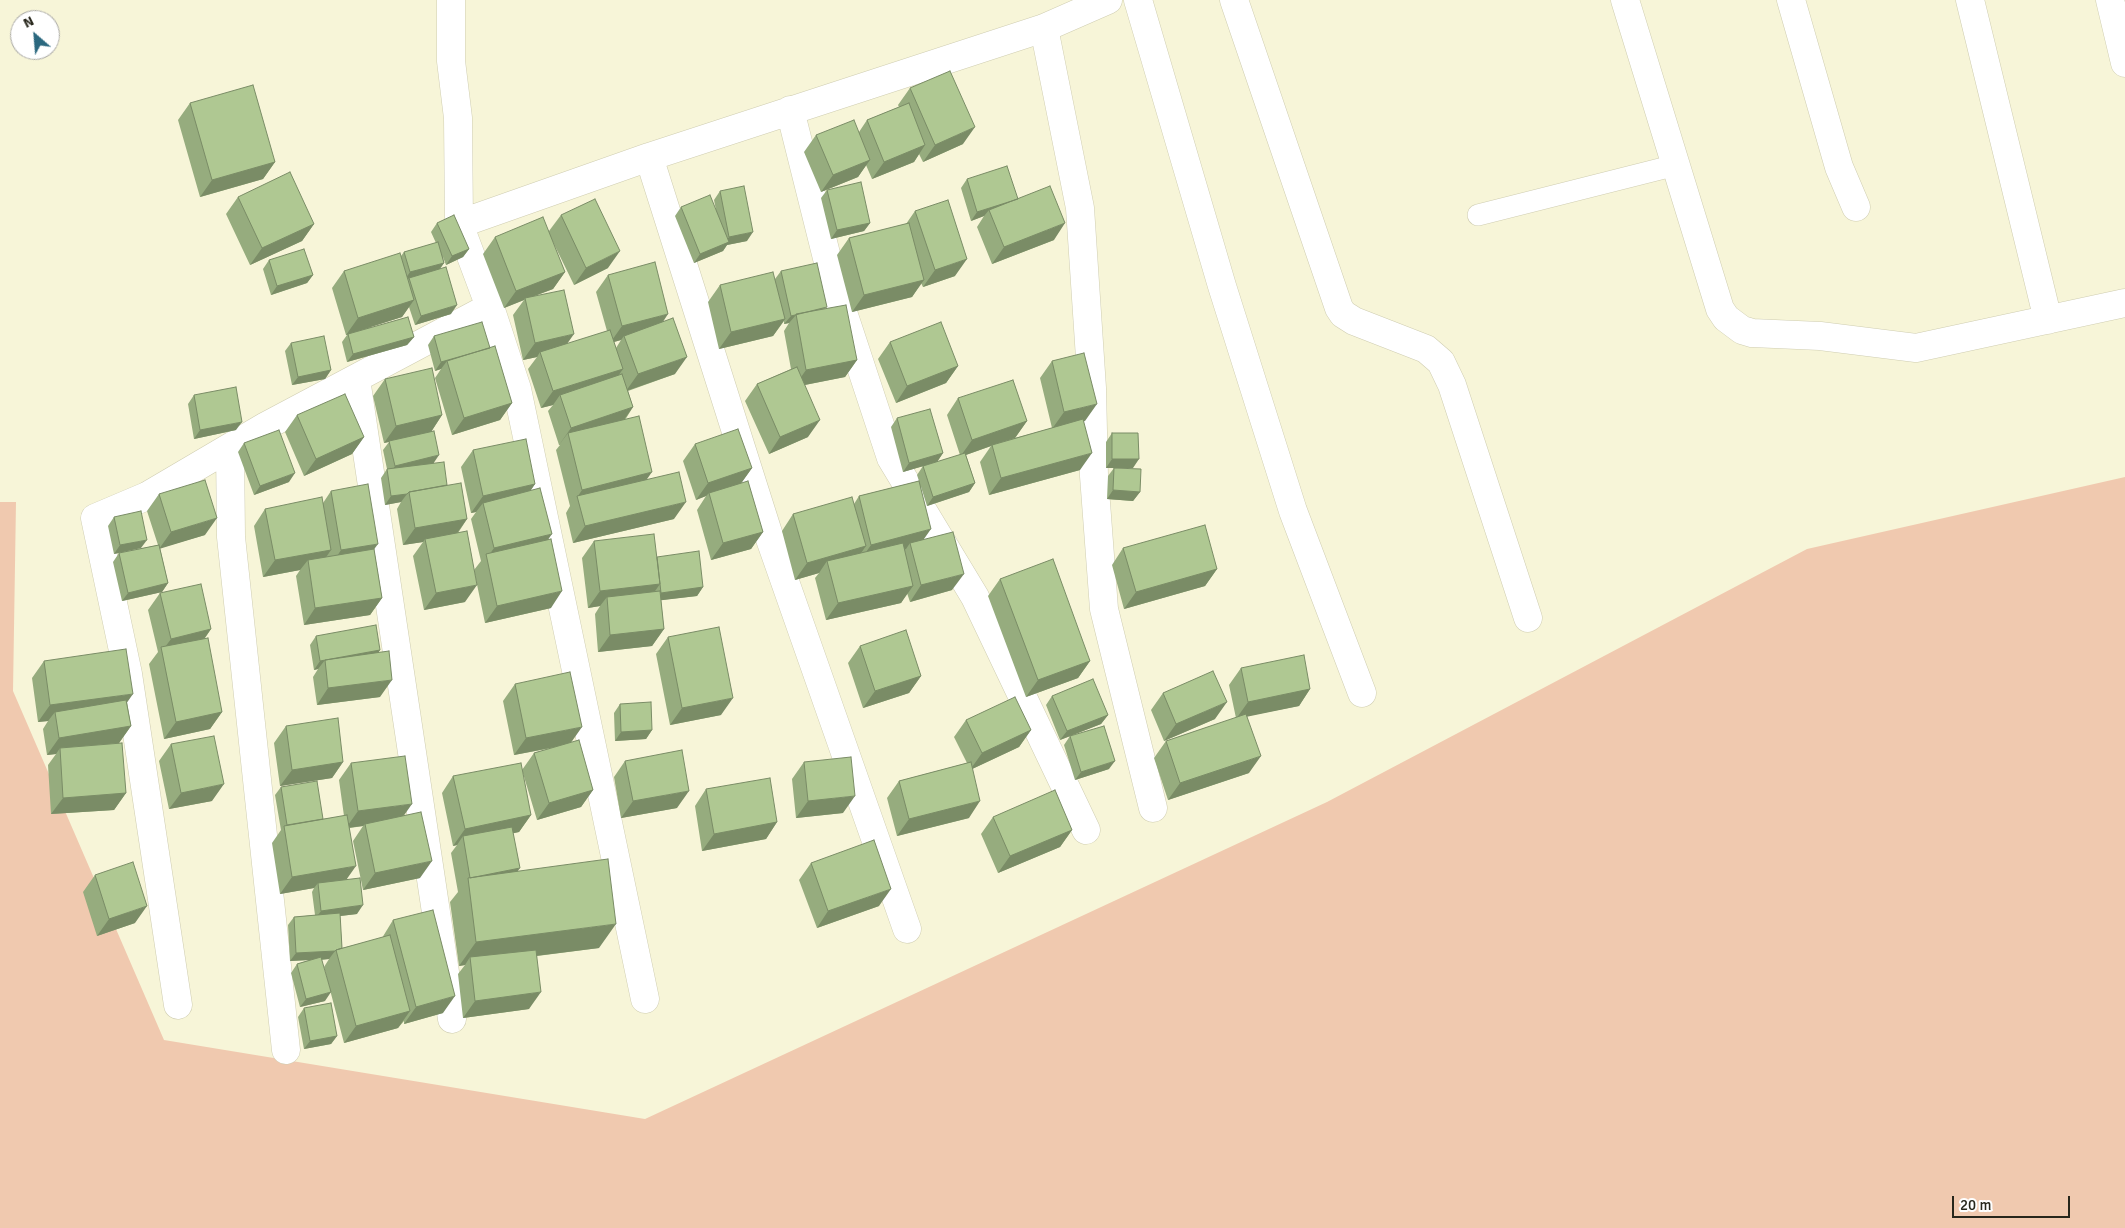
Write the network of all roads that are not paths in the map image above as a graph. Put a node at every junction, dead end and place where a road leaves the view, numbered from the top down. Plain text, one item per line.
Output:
1 (451, 0) edge
2 (1108, 0) edge
3 (1138, 0) edge
4 (1234, 0) edge
5 (1625, 0) edge
6 (1791, 0) edge
7 (1970, 0) edge
8 (2110, 0) edge
9 (1044, 28) junction
10 (2125, 63) edge
11 (790, 110) junction
12 (649, 157) junction
13 (1676, 165) junction
14 (1856, 207) dead end
15 (1478, 216) dead end
16 (459, 224) junction
17 (2125, 303) edge
18 (490, 307) junction
19 (2048, 320) junction
20 (356, 379) junction
21 (230, 448) junction
22 (1528, 618) dead end
23 (1362, 693) dead end
24 (1153, 808) dead end
25 (1086, 830) dead end
26 (907, 929) dead end
27 (645, 998) dead end
28 (178, 1005) dead end
29 (452, 1019) dead end
30 (286, 1050) dead end

1 - 16 street
2 - 9 street
3 - 23 street
4 - 22 street
5 - 13 street
6 - 14 street
7 - 19 street
8 - 10 street
9 - 11 street
9 - 24 street
11 - 12 street
11 - 25 street
12 - 16 street
12 - 26 street
13 - 15 lane
13 - 19 street
16 - 18 street
17 - 19 street
18 - 20 street
18 - 27 street
20 - 21 street
20 - 29 street
21 - 28 street
21 - 30 street

